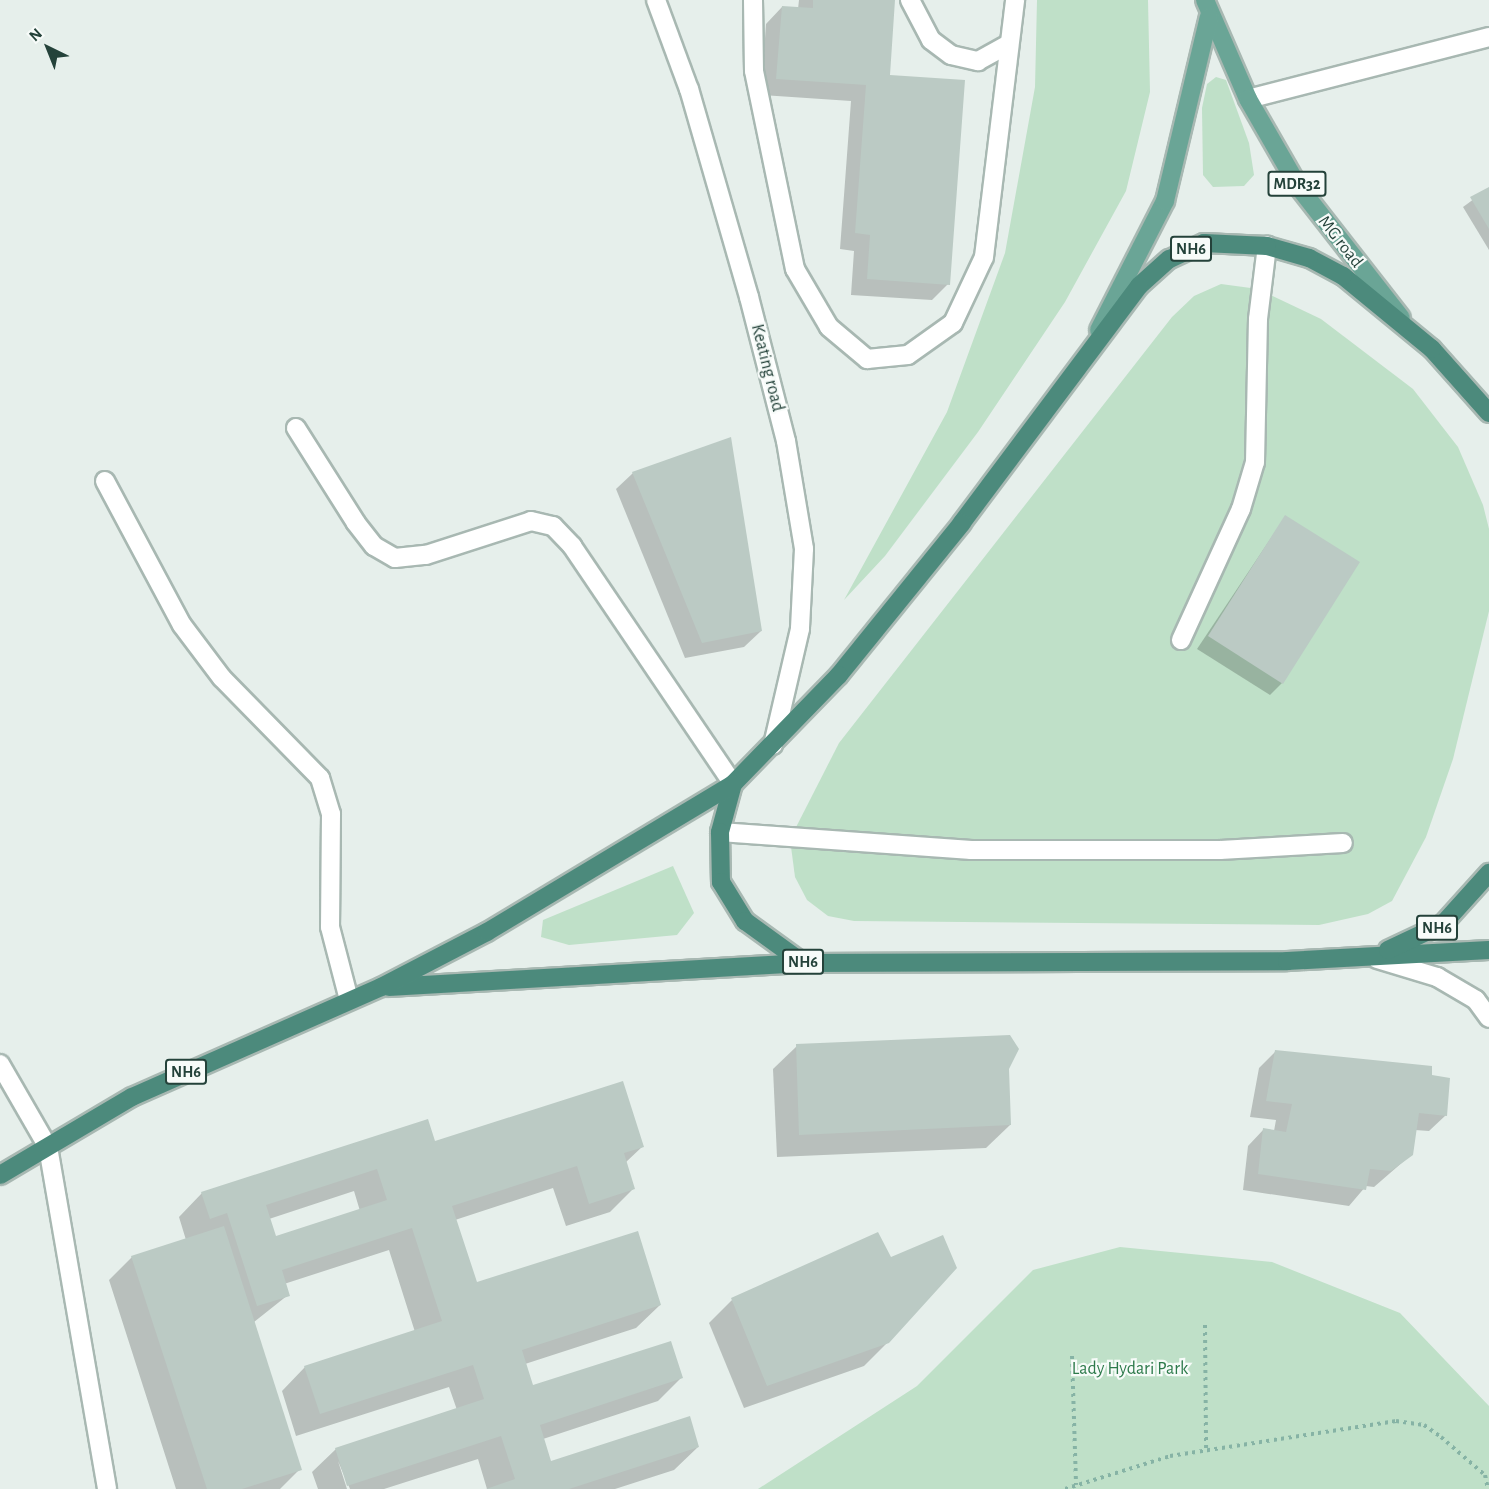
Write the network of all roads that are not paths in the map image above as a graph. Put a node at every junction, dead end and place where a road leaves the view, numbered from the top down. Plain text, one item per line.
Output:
1 (656, 0) edge
2 (753, 0) edge
3 (910, 0) edge
4 (1015, 0) edge
5 (1207, 8) edge
6 (1489, 37) edge
7 (1009, 44) junction
8 (1248, 99) junction
9 (1266, 246) junction
10 (1413, 334) junction
11 (1083, 359) junction
12 (1489, 413) edge
13 (296, 428) dead end
14 (105, 481) dead end
15 (1181, 640) dead end
16 (773, 745) junction
17 (733, 784) junction
18 (720, 832) junction
19 (1343, 843) dead end
20 (1489, 873) edge
21 (1489, 950) edge
22 (1367, 957) junction
23 (803, 963) junction
24 (381, 987) junction
25 (349, 1000) junction
26 (1489, 1018) edge
27 (0, 1064) edge
28 (6, 1085) edge
29 (48, 1147) junction
30 (0, 1175) edge
31 (107, 1489) edge

1 - 16 street, Keating road
2 - 7 street
3 - 7 street
4 - 7 street
5 - 8 main road, MG road / MDR32
5 - 11 main road, MG road / MDR32
6 - 8 street
8 - 10 main road, MG road / MDR32
9 - 10 highway, NH6
9 - 11 highway, NH6
9 - 15 street
10 - 12 highway, NH6
11 - 16 highway, NH6
13 - 17 street
14 - 25 street
16 - 17 highway, NH6
17 - 18 highway, NH6
17 - 24 highway, NH6
18 - 19 street
18 - 23 highway, NH6
20 - 22 highway, NH6
21 - 22 highway, NH6
22 - 23 highway, NH6
22 - 26 street
23 - 24 highway, NH6
24 - 25 highway, NH6
25 - 29 highway, NH6
27 - 28 street
28 - 29 street
29 - 30 highway, NH6
29 - 31 street

